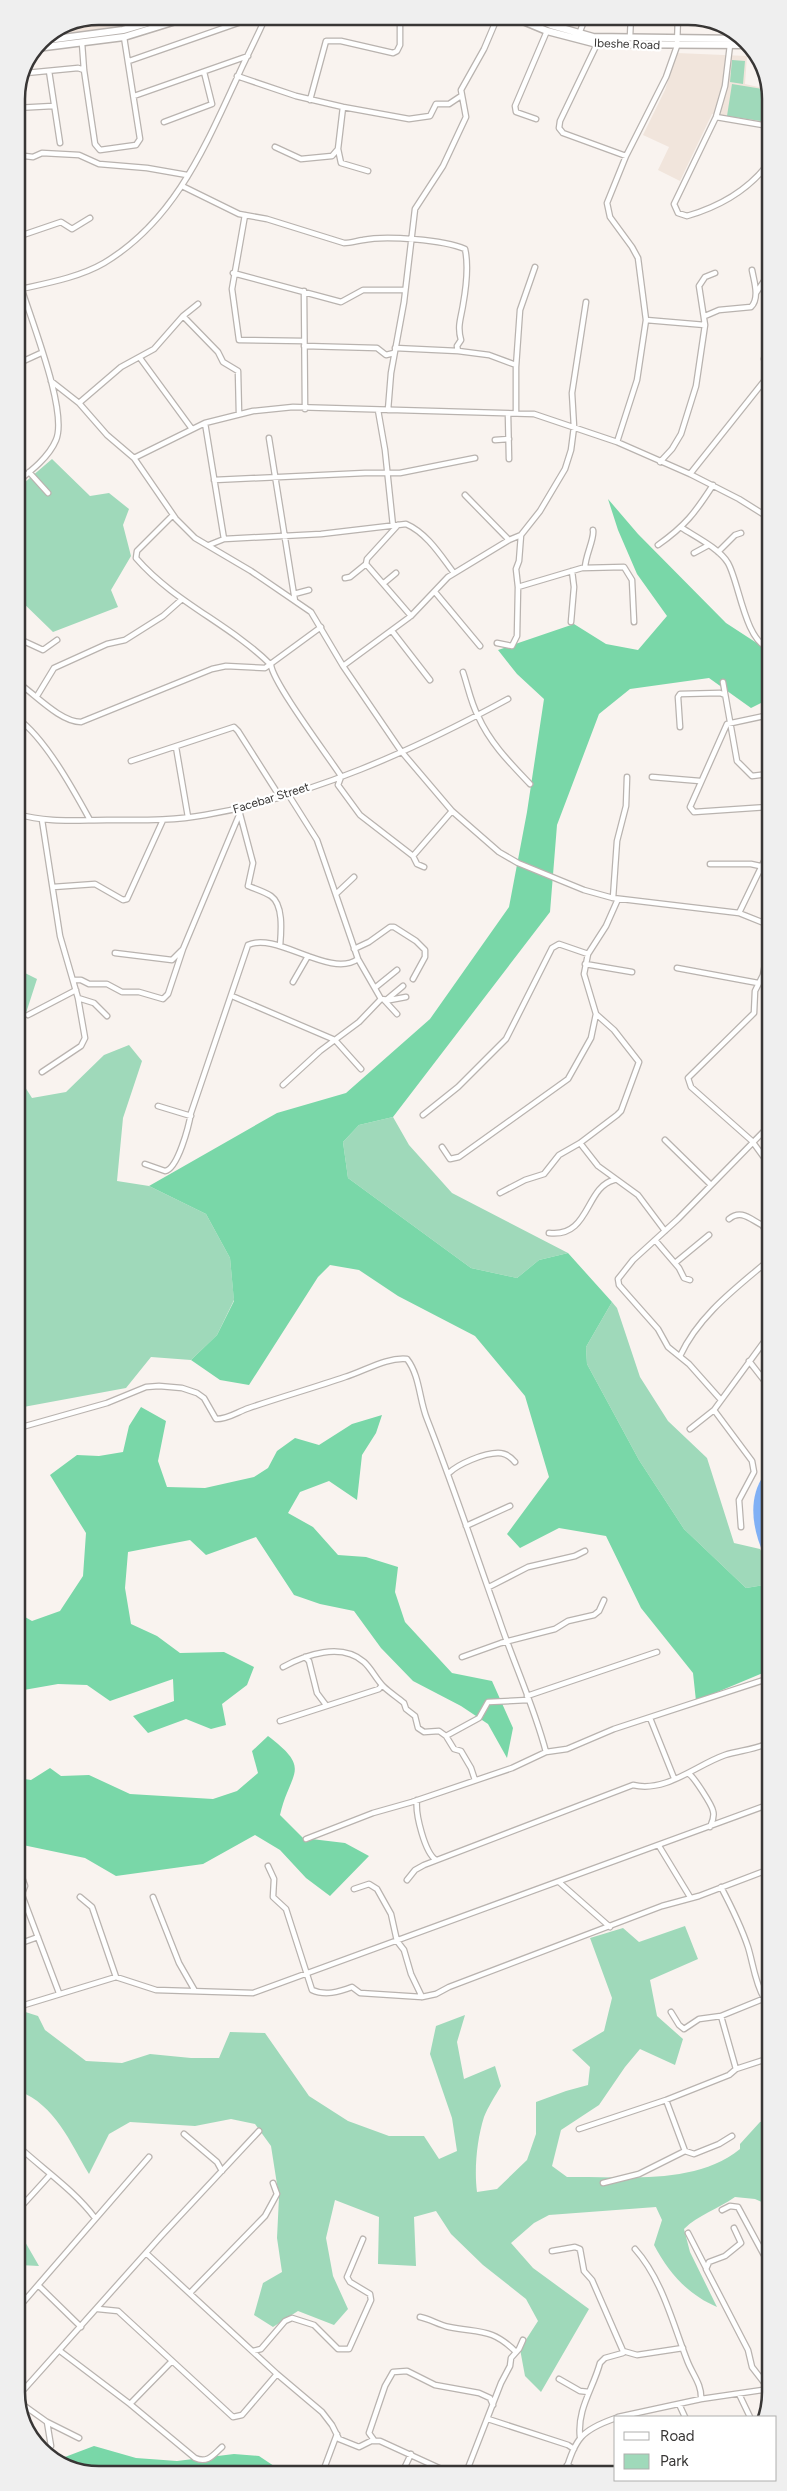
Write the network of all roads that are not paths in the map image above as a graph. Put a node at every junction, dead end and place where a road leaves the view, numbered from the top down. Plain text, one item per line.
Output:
1 (140, 25) edge
2 (163, 25) edge
3 (232, 25) edge
4 (262, 25) edge
5 (400, 25) edge
6 (494, 25) edge
7 (532, 25) edge
8 (554, 25) edge
9 (582, 25) edge
10 (631, 25) edge
11 (678, 25) edge
12 (547, 31) junction
13 (578, 34) junction
14 (60, 36) edge
15 (124, 37) junction
16 (630, 37) junction
17 (732, 40) edge
18 (677, 42) junction
19 (82, 43) junction
20 (597, 44) junction
21 (730, 45) junction
22 (738, 45) edge
23 (47, 47) edge
24 (248, 56) junction
25 (130, 61) junction
26 (84, 70) junction
27 (49, 71) junction
28 (204, 72) junction
29 (30, 73) edge
30 (237, 76) junction
31 (134, 96) junction
32 (461, 96) junction
33 (310, 100) junction
34 (53, 106) junction
35 (343, 107) junction
36 (25, 108) edge
37 (716, 117) junction
38 (536, 119) dead end
39 (164, 122) dead end
40 (762, 125) edge
41 (60, 143) dead end
42 (275, 147) dead end
43 (338, 149) junction
44 (25, 156) edge
45 (626, 156) junction
46 (368, 171) dead end
47 (762, 171) edge
48 (187, 176) junction
49 (182, 186) junction
50 (244, 215) junction
51 (90, 218) dead end
52 (25, 234) edge
53 (411, 239) junction
54 (535, 267) dead end
55 (752, 270) dead end
56 (233, 273) junction
57 (715, 273) dead end
58 (762, 284) edge
59 (25, 287) edge
60 (405, 290) junction
61 (304, 291) junction
62 (756, 293) junction
63 (586, 302) dead end
64 (198, 304) dead end
65 (25, 306) edge
66 (183, 316) junction
67 (705, 316) junction
68 (646, 320) junction
69 (705, 324) junction
70 (304, 343) junction
71 (394, 350) junction
72 (458, 351) junction
73 (41, 353) junction
74 (140, 358) junction
75 (25, 360) edge
76 (516, 365) junction
77 (51, 381) junction
78 (762, 384) edge
79 (79, 403) junction
80 (305, 408) junction
81 (378, 410) junction
82 (388, 410) junction
83 (516, 413) junction
84 (239, 414) junction
85 (508, 414) junction
86 (205, 423) junction
87 (574, 427) junction
88 (192, 429) junction
89 (269, 438) dead end
90 (509, 439) junction
91 (495, 440) dead end
92 (617, 442) junction
93 (134, 458) junction
94 (475, 458) dead end
95 (509, 459) dead end
96 (660, 462) junction
97 (29, 472) junction
98 (386, 472) junction
99 (690, 474) junction
100 (25, 475) edge
101 (274, 478) junction
102 (214, 480) junction
103 (714, 485) junction
104 (48, 493) dead end
105 (465, 495) dead end
106 (762, 513) edge
107 (173, 515) junction
108 (399, 524) junction
109 (392, 526) junction
110 (682, 528) junction
111 (593, 530) dead end
112 (742, 533) dead end
113 (283, 536) junction
114 (521, 536) junction
115 (224, 539) junction
116 (508, 540) junction
117 (208, 545) junction
118 (658, 545) dead end
119 (707, 546) junction
120 (718, 552) junction
121 (694, 554) dead end
122 (366, 564) junction
123 (585, 568) junction
124 (572, 571) junction
125 (396, 573) dead end
126 (454, 573) junction
127 (345, 578) dead end
128 (384, 583) junction
129 (518, 587) junction
130 (309, 590) dead end
131 (435, 592) junction
132 (294, 594) junction
133 (182, 600) junction
134 (295, 601) junction
135 (411, 616) junction
136 (570, 622) dead end
137 (634, 622) dead end
138 (321, 627) junction
139 (392, 631) junction
140 (57, 640) dead end
141 (25, 642) edge
142 (497, 643) dead end
143 (762, 643) edge
144 (480, 646) dead end
145 (271, 665) junction
146 (343, 666) junction
147 (463, 672) dead end
148 (430, 680) dead end
149 (723, 682) dead end
150 (25, 688) edge
151 (37, 696) junction
152 (725, 696) junction
153 (508, 699) dead end
154 (477, 716) junction
155 (762, 716) edge
156 (731, 722) junction
157 (25, 726) edge
158 (680, 727) dead end
159 (176, 747) junction
160 (401, 751) junction
161 (131, 761) dead end
162 (762, 775) edge
163 (342, 776) junction
164 (627, 777) dead end
165 (652, 777) dead end
166 (700, 781) junction
167 (530, 784) dead end
168 (288, 794) junction
169 (280, 797) junction
170 (762, 807) edge
171 (242, 808) junction
172 (452, 810) junction
173 (240, 814) junction
174 (25, 816) edge
175 (188, 817) junction
176 (42, 820) junction
177 (90, 820) junction
178 (163, 820) junction
179 (413, 856) junction
180 (762, 863) edge
181 (710, 864) dead end
182 (760, 866) junction
183 (424, 867) dead end
184 (354, 877) dead end
185 (53, 887) junction
186 (336, 893) junction
187 (615, 898) junction
188 (739, 913) junction
189 (762, 922) edge
190 (280, 946) junction
191 (183, 949) junction
192 (354, 949) junction
193 (115, 953) dead end
194 (588, 954) junction
195 (308, 956) junction
196 (358, 959) junction
197 (585, 964) junction
198 (677, 968) dead end
199 (398, 970) dead end
200 (632, 972) dead end
201 (762, 977) edge
202 (413, 979) dead end
203 (73, 980) junction
204 (293, 982) dead end
205 (758, 983) junction
206 (402, 986) dead end
207 (376, 987) junction
208 (76, 990) junction
209 (232, 996) junction
210 (406, 997) dead end
211 (78, 998) junction
212 (383, 1000) junction
213 (397, 1014) dead end
214 (596, 1014) junction
215 (28, 1015) dead end
216 (107, 1016) dead end
217 (335, 1040) junction
218 (361, 1069) dead end
219 (42, 1072) dead end
220 (283, 1085) dead end
221 (158, 1106) dead end
222 (423, 1115) dead end
223 (191, 1116) junction
224 (762, 1132) edge
225 (665, 1140) dead end
226 (752, 1141) junction
227 (580, 1143) junction
228 (442, 1147) dead end
229 (762, 1155) edge
230 (145, 1164) dead end
231 (610, 1179) junction
232 (711, 1185) junction
233 (500, 1193) dead end
234 (729, 1219) dead end
235 (762, 1226) edge
236 (665, 1231) junction
237 (549, 1233) dead end
238 (709, 1235) dead end
239 (655, 1240) junction
240 (675, 1263) junction
241 (762, 1266) edge
242 (690, 1280) dead end
243 (762, 1345) edge
244 (680, 1356) junction
245 (749, 1361) junction
246 (762, 1378) edge
247 (721, 1400) junction
248 (714, 1410) junction
249 (25, 1428) edge
250 (690, 1429) dead end
251 (515, 1462) dead end
252 (448, 1473) junction
253 (510, 1506) dead end
254 (466, 1526) junction
255 (740, 1527) dead end
256 (586, 1551) dead end
257 (489, 1588) junction
258 (604, 1600) dead end
259 (508, 1643) junction
260 (657, 1652) dead end
261 (305, 1657) junction
262 (462, 1657) dead end
263 (283, 1667) dead end
264 (762, 1681) edge
265 (382, 1685) junction
266 (528, 1698) junction
267 (326, 1706) junction
268 (650, 1718) junction
269 (280, 1721) dead end
270 (446, 1736) junction
271 (762, 1745) edge
272 (546, 1752) junction
273 (689, 1774) junction
274 (674, 1778) junction
275 (475, 1780) junction
276 (416, 1800) junction
277 (762, 1807) edge
278 (710, 1827) junction
279 (306, 1839) dead end
280 (659, 1846) junction
281 (430, 1854) junction
282 (436, 1860) junction
283 (424, 1865) junction
284 (268, 1866) dead end
285 (762, 1872) edge
286 (407, 1880) dead end
287 (559, 1882) junction
288 (721, 1887) junction
289 (354, 1889) dead end
290 (80, 1897) dead end
291 (153, 1897) dead end
292 (690, 1897) junction
293 (25, 1903) edge
294 (610, 1927) junction
295 (38, 1937) junction
296 (25, 1941) edge
297 (397, 1941) junction
298 (306, 1974) junction
299 (116, 1977) junction
300 (195, 1991) junction
301 (59, 1993) junction
302 (762, 1994) edge
303 (422, 1997) junction
304 (762, 1999) edge
305 (25, 2005) edge
306 (671, 2012) dead end
307 (721, 2016) junction
308 (762, 2061) edge
309 (736, 2069) junction
310 (666, 2100) junction
311 (579, 2129) dead end
312 (259, 2131) dead end
313 (184, 2134) dead end
314 (732, 2136) dead end
315 (685, 2151) junction
316 (25, 2153) edge
317 (149, 2157) dead end
318 (222, 2171) junction
319 (49, 2176) junction
320 (273, 2183) dead end
321 (604, 2183) dead end
322 (25, 2202) edge
323 (722, 2210) dead end
324 (95, 2218) junction
325 (734, 2228) dead end
326 (688, 2233) dead end
327 (364, 2239) dead end
328 (635, 2249) dead end
329 (762, 2251) edge
330 (552, 2252) dead end
331 (146, 2253) junction
332 (706, 2269) junction
333 (39, 2286) junction
334 (190, 2293) junction
335 (25, 2301) edge
336 (98, 2309) junction
337 (420, 2317) dead end
338 (81, 2327) junction
339 (523, 2340) dead end
340 (683, 2348) junction
341 (60, 2351) junction
342 (252, 2351) junction
343 (623, 2351) junction
344 (516, 2352) junction
345 (172, 2361) junction
346 (276, 2374) junction
347 (559, 2378) dead end
348 (762, 2379) edge
349 (25, 2389) edge
350 (762, 2390) edge
351 (589, 2392) junction
352 (739, 2394) junction
353 (701, 2399) junction
354 (130, 2404) junction
355 (679, 2404) junction
356 (493, 2405) junction
357 (27, 2408) edge
358 (624, 2416) edge
359 (685, 2416) edge
360 (750, 2416) edge
361 (488, 2419) junction
362 (614, 2419) edge
363 (47, 2422) junction
364 (338, 2434) junction
365 (580, 2437) junction
366 (79, 2438) dead end
367 (374, 2440) junction
368 (50, 2447) edge
369 (222, 2447) dead end
370 (574, 2449) junction
371 (411, 2454) junction
372 (567, 2465) edge
373 (325, 2466) edge
374 (405, 2466) edge
375 (436, 2466) edge
376 (469, 2466) edge

1 - 14 main road
2 - 15 main road
3 - 25 street
4 - 24 street
5 - 33 street
6 - 32 street
7 - 12 main road, Ibeshe Road
8 - 13 main road, Ibeshe Road
9 - 13 street
10 - 16 street
11 - 18 street
12 - 20 main road, Ibeshe Road
12 - 38 street
13 - 16 main road, Ibeshe Road
15 - 19 main road
15 - 25 street
16 - 18 main road, Ibeshe Road
17 - 18 main road, Ibeshe Road
18 - 20 main road, Ibeshe Road
18 - 21 main road, Ibeshe Road
18 - 45 street
19 - 23 main road
19 - 26 street
20 - 45 street
21 - 22 main road, Ibeshe Road
21 - 37 street
24 - 28 street
24 - 30 street
25 - 31 street
26 - 27 street
26 - 31 street
27 - 29 street
27 - 34 street
28 - 31 street
28 - 39 street
30 - 33 street
30 - 48 street
32 - 35 street
32 - 53 street
33 - 35 street
34 - 36 street
34 - 41 street
35 - 43 street
37 - 40 street
37 - 47 street
42 - 43 street
43 - 46 street
44 - 48 street
45 - 68 street
48 - 49 street
49 - 50 street
49 - 59 street
50 - 53 street
50 - 56 street
51 - 52 street
53 - 60 street
53 - 72 street
54 - 76 street
55 - 62 street
56 - 61 street
56 - 70 street
57 - 67 street
58 - 62 street
60 - 61 street
60 - 71 street
61 - 70 street
62 - 67 street
63 - 87 street
64 - 66 street
65 - 73 street
66 - 74 street
66 - 84 street
67 - 69 street
68 - 69 street
68 - 92 street
69 - 96 street
70 - 71 street
70 - 80 street
71 - 72 street
71 - 82 street
72 - 76 street
73 - 75 street
73 - 77 street
74 - 79 street
74 - 88 street
76 - 83 street
77 - 79 street
77 - 97 street
78 - 99 street
79 - 93 street
80 - 81 street
80 - 84 street
81 - 82 street
81 - 98 street
82 - 85 street
83 - 85 street
83 - 87 street
84 - 86 street
85 - 90 street
86 - 88 street
86 - 102 street
87 - 92 street
87 - 114 street
88 - 93 street
89 - 101 street
90 - 91 street
90 - 95 street
92 - 96 street
93 - 107 street
94 - 98 street
96 - 99 street
97 - 100 street
97 - 104 street
98 - 101 street
98 - 109 street
99 - 103 street
101 - 102 street
101 - 113 street
102 - 115 street
103 - 106 street
103 - 110 street
105 - 116 street
107 - 117 street
107 - 133 street
108 - 109 street
108 - 122 street
108 - 126 street
109 - 113 street
110 - 118 street
110 - 119 street
111 - 123 street
112 - 120 street
113 - 115 street
113 - 132 street
114 - 116 street
114 - 129 street
115 - 117 street
116 - 126 street
117 - 134 street
119 - 120 street
119 - 121 street
120 - 143 street
122 - 127 street
122 - 128 street
123 - 124 street
123 - 137 street
124 - 129 street
124 - 136 street
125 - 128 street
126 - 131 street
128 - 135 street
129 - 142 street
130 - 132 street
131 - 135 street
131 - 144 street
132 - 134 street
133 - 145 street
133 - 151 street
134 - 138 street
135 - 139 street
138 - 145 street
138 - 146 street
139 - 146 street
139 - 148 street
140 - 141 street
145 - 151 street
145 - 163 street
146 - 160 street
147 - 154 street
149 - 152 street
150 - 151 street
152 - 156 street
152 - 158 street
153 - 154 street, Facebar Street
154 - 160 street, Facebar Street
154 - 167 street
155 - 156 street
156 - 162 street
156 - 166 street
157 - 177 street
159 - 161 street
159 - 169 street
159 - 175 street
160 - 163 street, Facebar Street
160 - 172 street
163 - 168 street, Facebar Street
163 - 179 street
164 - 187 street
165 - 166 street
166 - 170 street
168 - 169 street, Facebar Street
168 - 186 street
169 - 171 street, Facebar Street
171 - 173 street
171 - 175 street, Facebar Street
172 - 179 street
172 - 187 street
173 - 190 street
173 - 191 street
174 - 176 street, Facebar Street
175 - 178 street, Facebar Street
176 - 177 street, Facebar Street
176 - 185 street
177 - 178 street, Facebar Street
178 - 185 street
179 - 183 street
180 - 182 street
181 - 182 street
182 - 188 street
184 - 186 street
185 - 203 street
186 - 192 street
187 - 188 street
187 - 194 street
188 - 189 street
190 - 195 street
190 - 209 street
191 - 193 street
191 - 203 street
192 - 196 street
192 - 202 street
194 - 197 street
194 - 222 street
195 - 196 street
195 - 204 street
196 - 207 street
197 - 200 street
197 - 214 street
198 - 205 street
199 - 207 street
201 - 205 street
203 - 208 street
205 - 226 street
206 - 212 street
207 - 212 street
208 - 211 street
208 - 215 street
209 - 217 street
209 - 223 street
210 - 212 street
211 - 216 street
211 - 219 street
212 - 213 street
212 - 217 street
214 - 227 street
214 - 228 street
217 - 218 street
217 - 220 street
221 - 223 street
223 - 230 street
224 - 226 street
225 - 232 street
226 - 229 street
226 - 232 street
227 - 231 street
227 - 233 street
231 - 236 street
231 - 237 street
232 - 236 street
234 - 235 street
236 - 239 street
238 - 240 street
239 - 240 street
239 - 244 street
240 - 242 street
241 - 244 street
243 - 245 street
244 - 247 street
245 - 246 street
245 - 247 street
247 - 248 street
248 - 250 street
248 - 255 street
249 - 252 street
251 - 252 street
252 - 254 street
253 - 254 street
254 - 257 street
256 - 257 street
257 - 259 street
258 - 259 street
259 - 262 street
259 - 266 street
260 - 266 street
261 - 263 street
261 - 265 street
261 - 267 street
264 - 268 street
265 - 267 street
265 - 270 street
266 - 270 street
266 - 272 street
267 - 269 street
268 - 272 street
268 - 274 street
270 - 275 street
271 - 273 street
272 - 275 street
273 - 274 street
273 - 278 street
274 - 282 street
275 - 276 street
276 - 279 street
276 - 281 street
277 - 278 street
278 - 280 street
280 - 287 street
280 - 292 street
281 - 282 street
281 - 283 street
282 - 283 street
283 - 286 street
284 - 298 street
285 - 288 street
287 - 294 street
287 - 297 street
288 - 292 street
288 - 302 street
289 - 297 street
290 - 299 street
291 - 300 street
292 - 294 street
293 - 295 street
294 - 303 street
295 - 296 street
295 - 301 street
297 - 298 street
297 - 303 street
298 - 300 street
298 - 303 street
299 - 300 street
299 - 301 street
301 - 305 street
304 - 307 street
306 - 307 street
307 - 309 street
308 - 309 street
309 - 310 street
310 - 311 street
310 - 315 street
312 - 318 street
313 - 318 street
314 - 315 street
315 - 321 street
316 - 319 street
317 - 324 street
318 - 331 street
319 - 322 street
319 - 324 street
320 - 334 street
323 - 329 street
324 - 333 street
325 - 332 street
326 - 332 street
327 - 342 street
328 - 340 street
330 - 343 street
331 - 334 street
331 - 336 street
332 - 348 street
333 - 335 street
333 - 338 street
334 - 342 street
336 - 338 street
336 - 345 street
337 - 344 street
338 - 341 street
339 - 344 street
340 - 343 street
340 - 353 street
341 - 349 street
341 - 354 street
342 - 346 street
343 - 351 street
344 - 356 street
345 - 346 street
345 - 354 street
346 - 364 street
347 - 351 street
350 - 352 street
351 - 365 street
352 - 353 street
352 - 360 street
353 - 355 street
354 - 369 street
355 - 358 street
355 - 359 street
356 - 361 street
356 - 367 street
357 - 363 street
361 - 370 street
361 - 376 street
362 - 365 street
363 - 366 street
363 - 368 street
364 - 367 street
364 - 373 street
365 - 370 street
367 - 371 street
370 - 372 street
371 - 374 street
371 - 375 street

